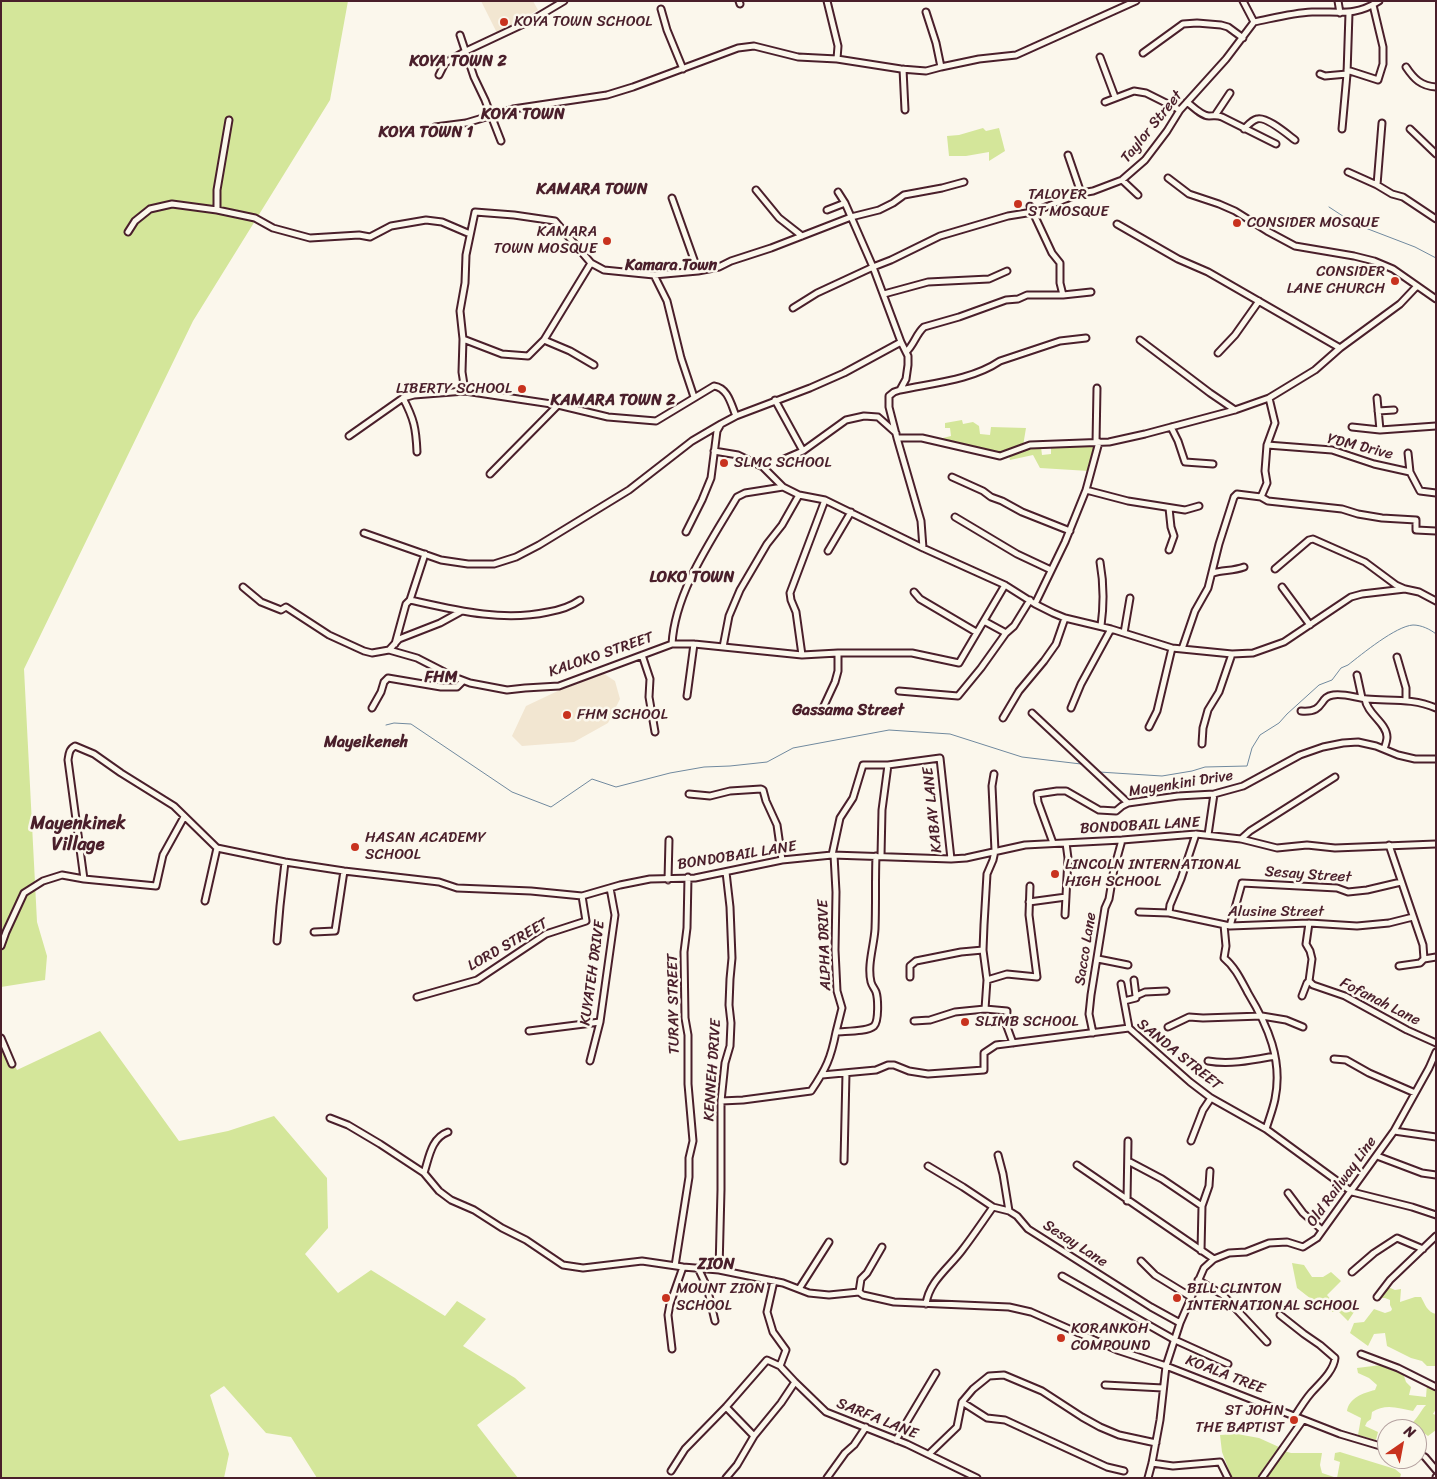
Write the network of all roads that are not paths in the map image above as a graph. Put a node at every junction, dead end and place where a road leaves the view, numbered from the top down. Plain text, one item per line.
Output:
1 (564, 1) edge
2 (827, 1) edge
3 (1136, 1) edge
4 (1243, 1) edge
5 (1338, 1) edge
6 (1380, 1) edge
7 (1373, 6) junction
8 (661, 9) dead end
9 (926, 12) dead end
10 (1340, 13) junction
11 (1348, 13) junction
12 (1254, 22) junction
13 (460, 35) dead end
14 (1243, 38) junction
15 (466, 51) junction
16 (1143, 53) dead end
17 (1100, 57) dead end
18 (837, 59) junction
19 (942, 67) junction
20 (1406, 67) dead end
21 (682, 68) junction
22 (903, 70) junction
23 (1347, 72) junction
24 (1320, 74) dead end
25 (439, 75) dead end
26 (1436, 87) edge
27 (1230, 93) dead end
28 (1115, 97) junction
29 (1105, 102) dead end
30 (1187, 102) junction
31 (905, 110) dead end
32 (1180, 110) junction
33 (1216, 114) junction
34 (491, 115) junction
35 (229, 120) dead end
36 (1382, 123) dead end
37 (436, 127) dead end
38 (1244, 129) junction
39 (1342, 129) dead end
40 (1410, 129) dead end
41 (1296, 140) dead end
42 (501, 141) dead end
43 (1276, 144) dead end
44 (1436, 154) edge
45 (1068, 155) dead end
46 (1348, 172) dead end
47 (1168, 178) dead end
48 (1122, 180) junction
49 (964, 182) dead end
50 (1377, 185) junction
51 (756, 190) dead end
52 (838, 192) dead end
53 (1080, 193) junction
54 (1138, 194) dead end
55 (672, 198) dead end
56 (845, 203) junction
57 (1030, 206) dead end
58 (217, 210) junction
59 (827, 210) dead end
60 (1033, 212) junction
61 (851, 217) junction
62 (1436, 219) edge
63 (1117, 224) dead end
64 (128, 232) dead end
65 (470, 234) junction
66 (802, 236) junction
67 (591, 263) junction
68 (873, 267) junction
69 (698, 271) junction
70 (1007, 271) dead end
71 (654, 276) junction
72 (1417, 286) junction
73 (1090, 292) dead end
74 (884, 294) junction
75 (1062, 295) junction
76 (1436, 300) edge
77 (1259, 301) junction
78 (793, 308) dead end
79 (463, 338) junction
80 (1086, 338) dead end
81 (544, 340) junction
82 (1140, 340) dead end
83 (901, 342) junction
84 (1340, 348) junction
85 (906, 352) junction
86 (1218, 353) dead end
87 (594, 365) dead end
88 (1097, 388) dead end
89 (900, 390) junction
90 (465, 391) junction
91 (694, 397) junction
92 (402, 398) junction
93 (1270, 398) junction
94 (1377, 398) dead end
95 (775, 400) junction
96 (558, 405) junction
97 (1235, 410) junction
98 (1394, 410) dead end
99 (1378, 412) junction
100 (736, 416) junction
101 (721, 424) junction
102 (1352, 426) dead end
103 (1436, 426) edge
104 (1171, 427) junction
105 (1382, 430) junction
106 (349, 436) dead end
107 (897, 436) junction
108 (1098, 442) junction
109 (1267, 445) junction
110 (714, 451) junction
111 (803, 451) junction
112 (417, 452) dead end
113 (1408, 453) dead end
114 (782, 460) dead end
115 (1213, 464) dead end
116 (1410, 472) junction
117 (490, 474) dead end
118 (952, 477) dead end
119 (783, 487) junction
120 (1086, 490) junction
121 (1436, 493) edge
122 (798, 495) junction
123 (1261, 497) junction
124 (825, 500) junction
125 (1199, 506) dead end
126 (1169, 508) junction
127 (851, 512) junction
128 (955, 517) dead end
129 (1070, 530) junction
130 (686, 532) dead end
131 (1436, 532) edge
132 (364, 533) dead end
133 (923, 548) junction
134 (1169, 550) dead end
135 (828, 552) dead end
136 (425, 554) junction
137 (1100, 562) dead end
138 (1244, 567) dead end
139 (1275, 569) dead end
140 (1051, 570) junction
141 (1213, 573) junction
142 (1006, 585) junction
143 (243, 587) dead end
144 (1282, 587) dead end
145 (1405, 589) junction
146 (914, 592) dead end
147 (1130, 598) dead end
148 (410, 600) junction
149 (580, 600) dead end
150 (1030, 600) junction
151 (1436, 601) edge
152 (1035, 604) junction
153 (461, 612) junction
154 (1065, 618) junction
155 (984, 621) junction
156 (1310, 625) junction
157 (1101, 626) junction
158 (1111, 629) junction
159 (976, 632) junction
160 (1006, 633) junction
161 (1124, 633) junction
162 (395, 644) junction
163 (672, 644) junction
164 (694, 644) junction
165 (723, 647) junction
166 (1172, 648) junction
167 (1182, 649) junction
168 (389, 650) junction
169 (838, 653) junction
170 (1232, 654) junction
171 (642, 655) junction
172 (802, 655) junction
173 (1397, 658) dead end
174 (1356, 675) dead end
175 (463, 681) junction
176 (899, 691) dead end
177 (687, 696) dead end
178 (1364, 698) junction
179 (1406, 700) junction
180 (372, 708) dead end
181 (1071, 708) dead end
182 (1436, 708) edge
183 (822, 710) dead end
184 (1301, 711) dead end
185 (1032, 714) dead end
186 (1004, 718) dead end
187 (1149, 727) dead end
188 (655, 732) dead end
189 (1202, 744) dead end
190 (1384, 749) junction
191 (1436, 759) edge
192 (888, 765) junction
193 (994, 774) dead end
194 (1335, 777) dead end
195 (688, 794) dead end
196 (1214, 794) junction
197 (1128, 804) junction
198 (184, 817) junction
199 (1196, 834) junction
200 (1208, 834) junction
201 (1241, 839) junction
202 (669, 840) dead end
203 (1122, 840) junction
204 (1053, 843) junction
205 (1066, 843) junction
206 (1436, 844) edge
207 (1389, 845) junction
208 (217, 848) junction
209 (995, 851) junction
210 (833, 855) junction
211 (879, 856) junction
212 (951, 859) junction
213 (782, 860) junction
214 (285, 862) junction
215 (344, 871) junction
216 (726, 872) junction
217 (688, 877) junction
218 (84, 879) junction
219 (668, 880) junction
220 (1401, 882) junction
221 (1030, 886) dead end
222 (610, 888) junction
223 (582, 896) junction
224 (1066, 897) junction
225 (205, 901) dead end
226 (1029, 902) junction
227 (1139, 912) dead end
228 (1169, 913) junction
229 (1065, 915) dead end
230 (1413, 917) junction
231 (1308, 923) junction
232 (1227, 925) junction
233 (314, 932) dead end
234 (277, 941) dead end
235 (1, 946) edge
236 (982, 950) junction
237 (1436, 957) edge
238 (1098, 959) junction
239 (1424, 959) junction
240 (1128, 965) dead end
241 (1399, 966) dead end
242 (910, 977) dead end
243 (987, 980) junction
244 (1134, 980) dead end
245 (1311, 983) junction
246 (1121, 984) dead end
247 (1166, 991) dead end
248 (1136, 996) junction
249 (1302, 996) dead end
250 (418, 997) dead end
251 (1124, 1001) junction
252 (985, 1009) junction
253 (1262, 1016) junction
254 (914, 1021) dead end
255 (600, 1022) junction
256 (1303, 1026) dead end
257 (1168, 1027) dead end
258 (1129, 1028) junction
259 (529, 1031) dead end
260 (836, 1032) junction
261 (1093, 1033) junction
262 (1, 1038) edge
263 (1014, 1043) junction
264 (1436, 1044) edge
265 (1436, 1052) edge
266 (1275, 1056) junction
267 (1334, 1059) dead end
268 (590, 1061) dead end
269 (1208, 1061) dead end
270 (12, 1064) dead end
271 (846, 1073) junction
272 (822, 1075) junction
273 (1415, 1093) junction
274 (1211, 1098) junction
275 (721, 1101) junction
276 (330, 1118) dead end
277 (1266, 1129) junction
278 (1394, 1131) junction
279 (448, 1132) dead end
280 (1436, 1137) edge
281 (1128, 1141) dead end
282 (1191, 1141) dead end
283 (998, 1155) dead end
284 (1376, 1156) junction
285 (844, 1161) dead end
286 (1128, 1161) junction
287 (1076, 1165) dead end
288 (928, 1166) dead end
289 (1210, 1171) dead end
290 (424, 1173) junction
291 (1436, 1175) edge
292 (1352, 1192) junction
293 (1288, 1193) dead end
294 (1127, 1201) junction
295 (1202, 1206) junction
296 (993, 1207) junction
297 (1009, 1211) junction
298 (1436, 1215) edge
299 (1322, 1230) junction
300 (1436, 1236) edge
301 (829, 1242) dead end
302 (882, 1247) dead end
303 (1423, 1249) junction
304 (1201, 1251) junction
305 (1214, 1259) junction
306 (1141, 1261) dead end
307 (675, 1266) junction
308 (683, 1267) junction
309 (698, 1268) junction
310 (719, 1270) junction
311 (1352, 1272) dead end
312 (1062, 1276) dead end
313 (1198, 1280) junction
314 (774, 1281) junction
315 (799, 1289) junction
316 (859, 1292) junction
317 (1191, 1297) junction
318 (1377, 1297) dead end
319 (926, 1304) junction
320 (1280, 1316) dead end
321 (715, 1321) dead end
322 (1180, 1324) junction
323 (1174, 1340) junction
324 (1268, 1342) dead end
325 (672, 1349) dead end
326 (1361, 1354) dead end
327 (1228, 1364) dead end
328 (780, 1366) junction
329 (1166, 1366) junction
330 (936, 1373) dead end
331 (795, 1382) junction
332 (1105, 1385) dead end
333 (1436, 1387) edge
334 (1163, 1388) junction
335 (962, 1402) junction
336 (726, 1407) junction
337 (1295, 1416) junction
338 (1303, 1420) junction
339 (866, 1427) junction
340 (754, 1436) junction
341 (896, 1440) junction
342 (1156, 1443) junction
343 (1377, 1445) edge
344 (929, 1454) junction
345 (1427, 1459) edge
346 (1152, 1463) junction
347 (1436, 1470) edge
348 (671, 1471) dead end
349 (1124, 1471) dead end
350 (726, 1478) edge
351 (827, 1478) edge
352 (977, 1478) edge
353 (1148, 1478) edge
354 (1228, 1478) edge
355 (1262, 1478) edge

1 - 15 street
2 - 18 street
3 - 19 street
4 - 12 street
5 - 10 street
6 - 7 street
7 - 11 street
7 - 23 street
8 - 21 street
9 - 19 street
10 - 11 street
10 - 12 street
11 - 23 street
12 - 14 street, Taylor Street
13 - 15 street
14 - 16 street
14 - 30 street, Taylor Street
15 - 25 street
15 - 34 street
17 - 28 street
18 - 21 street
18 - 22 street
19 - 22 street
20 - 26 street
21 - 34 street
22 - 31 street
23 - 24 street
23 - 39 street
27 - 33 street
28 - 29 street
28 - 32 street
30 - 32 street, Taylor Street
30 - 33 street
32 - 48 street, Taylor Street
33 - 38 street
34 - 37 street
34 - 42 street
35 - 58 street
36 - 50 street
38 - 41 street
38 - 43 street
40 - 44 street
45 - 53 street
46 - 50 street
47 - 72 street
48 - 53 street, Taylor Street
48 - 54 street
49 - 61 street
50 - 62 street
51 - 66 street
52 - 56 street
53 - 60 street, Taylor Street
55 - 69 street
56 - 59 street
56 - 61 street
57 - 60 street
58 - 64 street
58 - 65 street
60 - 68 street, Taylor Street
60 - 75 street
61 - 66 street
61 - 68 street
63 - 77 street
65 - 67 street
65 - 79 street
66 - 69 street
67 - 71 street
67 - 81 street
68 - 74 street
68 - 78 street, Taylor Street
69 - 71 street
70 - 74 street
71 - 91 street
72 - 76 street
72 - 84 street
73 - 75 street
74 - 83 street
75 - 85 street
77 - 84 street
77 - 86 street
79 - 81 street
79 - 90 street
80 - 89 street
81 - 87 street
82 - 97 street
83 - 85 street
83 - 95 street
84 - 93 street
85 - 89 street
88 - 108 street
89 - 107 street
90 - 92 street
90 - 96 street
91 - 96 street
91 - 100 street
92 - 106 street
92 - 112 street
93 - 97 street
93 - 109 street
94 - 99 street
95 - 100 street
95 - 111 street
96 - 117 street
97 - 104 street
98 - 99 street
99 - 105 street
100 - 101 street
101 - 110 street
101 - 136 street
102 - 105 street
103 - 105 street
104 - 108 street
104 - 115 street
107 - 108 street
107 - 111 street
107 - 133 street
108 - 120 street
109 - 116 street, YDM Drive
109 - 123 street
110 - 119 street
110 - 130 street
111 - 114 street
113 - 116 street
116 - 121 street, YDM Drive
118 - 129 street
119 - 122 street
119 - 163 street
120 - 126 street
120 - 129 street
122 - 124 street
122 - 165 street
123 - 131 street
123 - 141 street
124 - 127 street
124 - 172 street
125 - 126 street
126 - 134 street
127 - 133 street
127 - 135 street
128 - 140 street
129 - 140 street
132 - 136 street
133 - 142 street
136 - 148 street
137 - 157 street
138 - 141 street
139 - 145 street
140 - 152 street
141 - 167 street
142 - 150 street
142 - 155 street
143 - 168 street, KALOKO STREET
144 - 156 street
145 - 151 street
145 - 156 street
146 - 159 street
147 - 161 street
148 - 153 street
148 - 162 street
149 - 153 street
150 - 152 street
150 - 160 street
152 - 154 street
153 - 162 street
154 - 157 street
154 - 186 street
155 - 159 street
155 - 160 street
156 - 170 street
157 - 158 street
158 - 161 street
158 - 181 street
159 - 169 street, KALOKO STREET
160 - 176 street
161 - 166 street
162 - 168 street
163 - 164 street, KALOKO STREET
163 - 171 street, KALOKO STREET
164 - 165 street, KALOKO STREET
164 - 177 street
165 - 172 street, KALOKO STREET
166 - 167 street
166 - 187 street
167 - 170 street
168 - 175 street, KALOKO STREET
169 - 172 street, KALOKO STREET
169 - 183 street
170 - 189 street
171 - 175 street, KALOKO STREET
171 - 188 street
173 - 179 street
174 - 178 street
175 - 180 street
178 - 179 street
178 - 184 street
178 - 190 street
179 - 182 street
185 - 197 street
190 - 191 street, Mayenkini Drive
190 - 196 street, Mayenkini Drive
192 - 210 street, ALPHA DRIVE
192 - 211 street
192 - 212 street, KABAY LANE
193 - 209 street
194 - 201 street
195 - 213 street
196 - 197 street, Mayenkini Drive
196 - 200 street
197 - 204 street, Mayenkini Drive
198 - 208 street
198 - 218 street
198 - 218 street
199 - 200 street, BONDOBAIL LANE
199 - 203 street, BONDOBAIL LANE
199 - 228 street
200 - 201 street, BONDOBAIL LANE
201 - 207 street, BONDOBAIL LANE
202 - 219 street
203 - 205 street, BONDOBAIL LANE
203 - 238 street, Sacco Lane
204 - 205 street, BONDOBAIL LANE
204 - 209 street, BONDOBAIL LANE
205 - 224 street
206 - 207 street, BONDOBAIL LANE
207 - 220 street
208 - 214 street, BONDOBAIL LANE
208 - 225 street
209 - 212 street, BONDOBAIL LANE
209 - 236 street
210 - 211 street, BONDOBAIL LANE
210 - 213 street, BONDOBAIL LANE
210 - 260 street, ALPHA DRIVE
211 - 212 street, BONDOBAIL LANE
211 - 260 street
213 - 216 street, BONDOBAIL LANE
214 - 215 street, BONDOBAIL LANE
214 - 234 street
215 - 223 street, BONDOBAIL LANE
215 - 233 street
216 - 217 street, BONDOBAIL LANE
216 - 275 street, KENNEH DRIVE
217 - 219 street, BONDOBAIL LANE
217 - 307 street, TURAY STREET
218 - 235 street
219 - 222 street, BONDOBAIL LANE
220 - 230 street
220 - 232 street, Sesay Street
221 - 226 street
222 - 223 street, BONDOBAIL LANE
222 - 255 street, KUYATEH DRIVE
223 - 250 street, LORD STREET
224 - 226 street
224 - 229 street
226 - 243 street
227 - 228 street, Alusine Street
228 - 232 street, Alusine Street
230 - 231 street, Alusine Street
230 - 239 street
231 - 232 street, Alusine Street
231 - 245 street
232 - 253 street
236 - 242 street
236 - 243 street
237 - 239 street
238 - 240 street
238 - 261 street, Sacco Lane
239 - 241 street
243 - 252 street
244 - 248 street
245 - 249 street
245 - 264 street, Fofanah Lane
246 - 251 street
247 - 248 street
248 - 251 street
251 - 258 street
252 - 254 street
252 - 263 street
253 - 256 street
253 - 257 street
253 - 266 street
255 - 259 street
255 - 268 street, KUYATEH DRIVE
258 - 261 street, SANDA STREET
258 - 274 street, SANDA STREET
260 - 272 street, ALPHA DRIVE
261 - 263 street, SANDA STREET
262 - 270 street
263 - 271 street, SANDA STREET
265 - 273 street, Old Railway Line
266 - 269 street
266 - 277 street
267 - 273 street
271 - 272 street
271 - 285 street
272 - 275 street
273 - 278 street, Old Railway Line
274 - 277 street, SANDA STREET
274 - 282 street
275 - 310 street, KENNEH DRIVE
276 - 290 street
277 - 292 street, SANDA STREET
278 - 280 street
278 - 284 street, Old Railway Line
279 - 290 street
281 - 286 street
283 - 297 street
284 - 291 street
284 - 292 street, Old Railway Line
286 - 294 street
286 - 295 street
287 - 294 street
288 - 296 street
289 - 295 street
290 - 307 street
292 - 298 street
292 - 299 street, Old Railway Line
293 - 299 street
294 - 304 street
295 - 304 street
296 - 297 street
296 - 319 street
297 - 322 street, Sesay Lane
299 - 305 street, Old Railway Line
300 - 303 street
301 - 315 street
302 - 316 street
303 - 311 street
303 - 318 street
304 - 305 street
305 - 313 street
306 - 317 street
307 - 308 street
308 - 309 street
308 - 325 street
309 - 310 street
309 - 321 street
310 - 314 street
312 - 323 street
313 - 317 street
313 - 324 street
314 - 315 street
314 - 328 street
315 - 316 street
316 - 319 street, KOALA TREE
317 - 322 street
319 - 329 street, KOALA TREE
320 - 337 street
322 - 323 street
323 - 327 street
323 - 329 street
326 - 333 street
328 - 331 street, SARFA LANE
328 - 336 street
329 - 334 street
329 - 337 street, KOALA TREE
330 - 341 street
331 - 339 street, SARFA LANE
331 - 340 street
332 - 334 street
334 - 342 street
335 - 342 street
335 - 344 street
335 - 349 street
336 - 340 street
336 - 348 street
337 - 338 street, KOALA TREE
338 - 343 street, KOALA TREE
338 - 355 street
339 - 341 street, SARFA LANE
339 - 351 street
340 - 350 street
341 - 344 street, SARFA LANE
342 - 346 street
344 - 352 street, SARFA LANE
345 - 347 street
346 - 353 street
346 - 354 street

